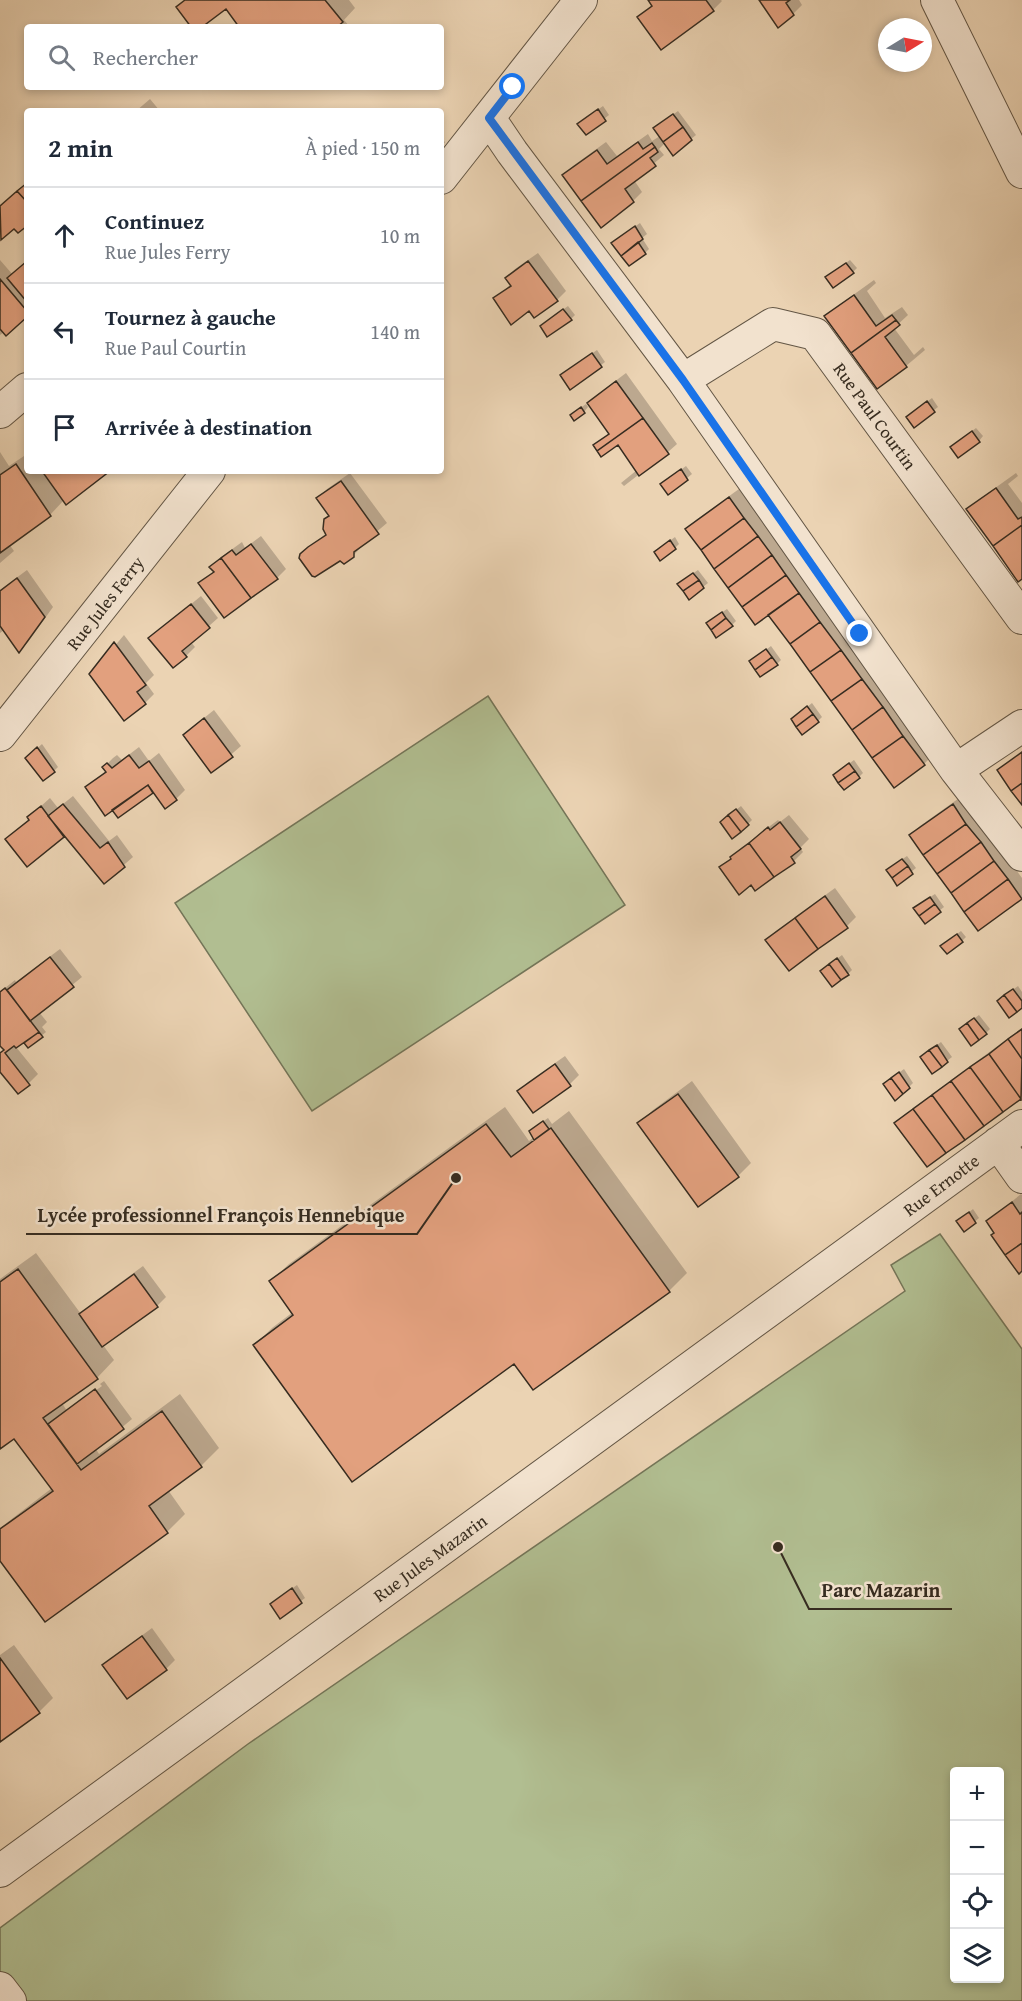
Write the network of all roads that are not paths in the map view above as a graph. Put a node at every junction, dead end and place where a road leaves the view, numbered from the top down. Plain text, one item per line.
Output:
1 (937, 0) edge
2 (579, 1) edge
3 (489, 118) junction
4 (1022, 172) edge
5 (444, 174) edge
6 (683, 380) junction
7 (24, 392) edge
8 (0, 412) edge
9 (207, 474) edge
10 (1022, 618) edge
11 (1022, 726) edge
12 (0, 735) edge
13 (956, 770) junction
14 (1022, 855) edge
15 (1010, 1134) edge
16 (1022, 1177) edge
17 (861, 1245) joint
18 (0, 1871) edge
19 (0, 1988) edge
20 (10, 2001) edge

1 - 4 street
2 - 3 street
3 - 5 street
3 - 6 street
6 - 10 street, Rue Paul Courtin
6 - 13 street
7 - 8 street
9 - 12 street, Rue Jules Ferry
11 - 13 street
13 - 14 street
15 - 16 street
15 - 17 street, Rue Ernotte
17 - 18 street, Rue Jules Mazarin
19 - 20 street

